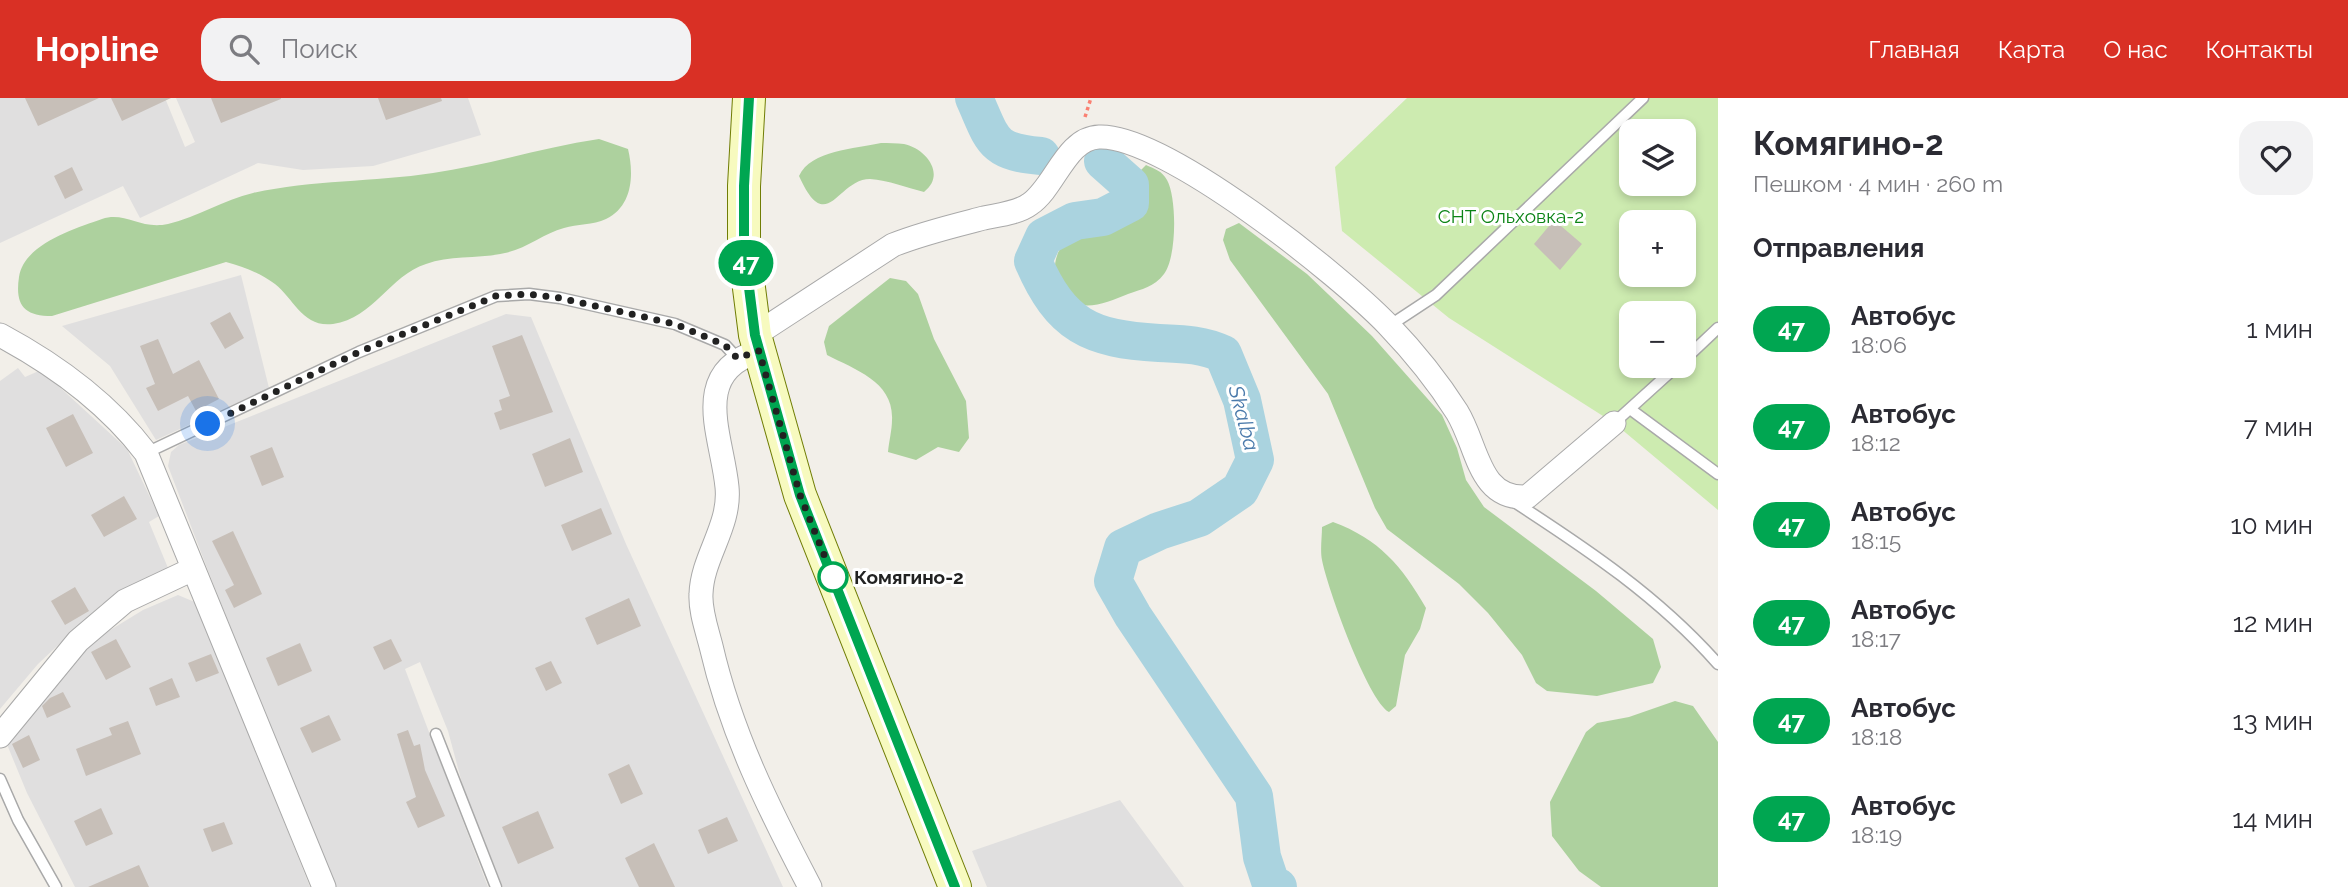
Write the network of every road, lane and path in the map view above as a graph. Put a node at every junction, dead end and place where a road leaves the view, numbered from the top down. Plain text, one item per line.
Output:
1 (749, 98) edge
2 (1643, 98) edge
3 (1389, 326) junction
4 (1718, 328) edge
5 (0, 335) edge
6 (750, 348) junction
7 (1696, 349) edge
8 (1664, 378) edge
9 (1622, 416) junction
10 (146, 453) junction
11 (1718, 474) edge
12 (1509, 498) junction
13 (193, 569) junction
14 (1718, 664) edge
15 (436, 734) dead end
16 (0, 736) edge
17 (0, 779) edge
18 (56, 887) edge
19 (324, 887) edge
20 (496, 887) edge
21 (810, 887) edge
22 (955, 887) edge

1 - 6 street
2 - 3 lane
3 - 6 street
3 - 12 street
4 - 7 lane
5 - 10 street
6 - 10 lane
6 - 21 street
6 - 22 street
8 - 9 lane
9 - 11 lane
9 - 12 street
10 - 13 street
12 - 14 lane
13 - 16 street
13 - 19 street
15 - 20 lane
17 - 18 lane

